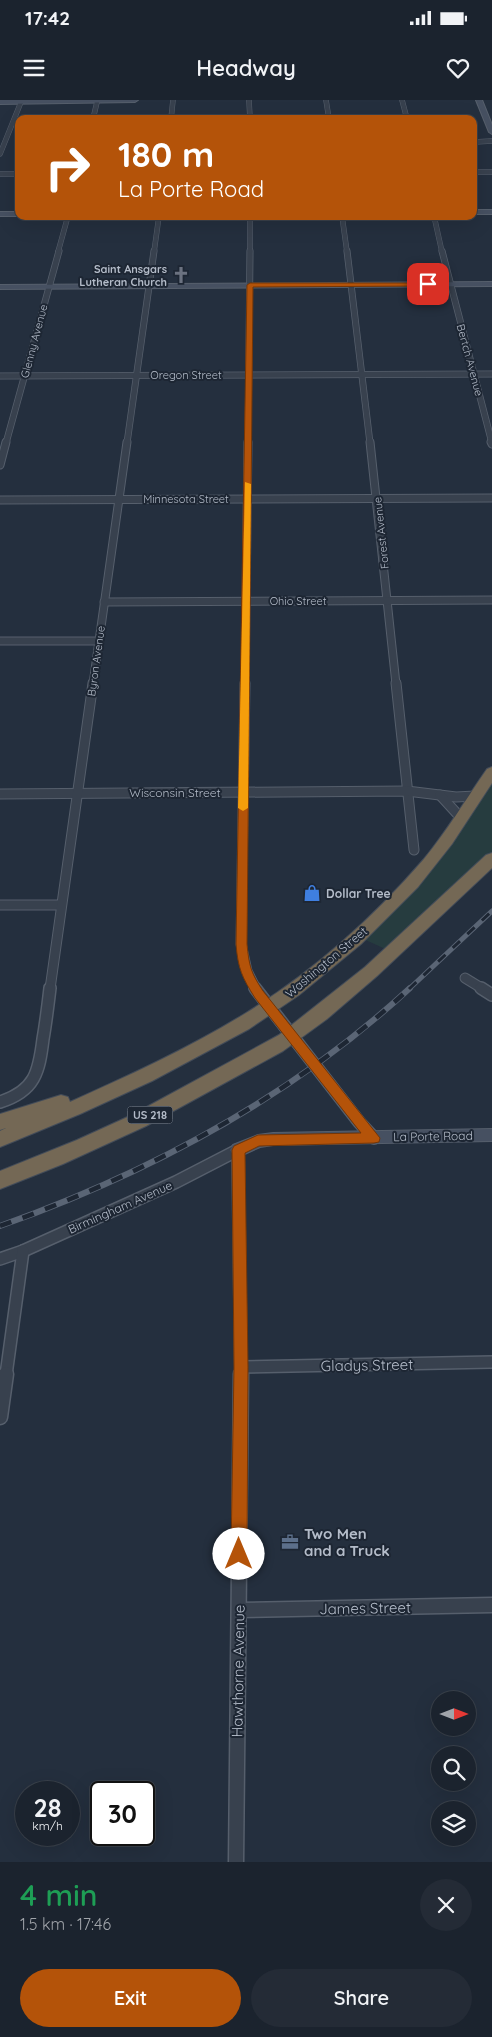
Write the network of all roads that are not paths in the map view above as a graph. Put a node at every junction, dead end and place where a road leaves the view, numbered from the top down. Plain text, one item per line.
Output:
1 (135, 100) edge
2 (174, 100) edge
3 (249, 100) edge
4 (326, 100) edge
5 (402, 100) edge
6 (479, 100) edge
7 (0, 102) edge
8 (21, 102) junction
9 (97, 102) junction
10 (16, 115) edge
11 (94, 115) edge
12 (172, 115) edge
13 (250, 115) edge
14 (328, 115) edge
15 (406, 115) edge
16 (15, 117) edge
17 (489, 117) edge
18 (492, 132) edge
19 (492, 141) edge
20 (477, 142) edge
21 (0, 154) edge
22 (477, 172) edge
23 (492, 172) edge
24 (0, 174) edge
25 (15, 174) edge
26 (477, 212) edge
27 (492, 212) edge
28 (0, 214) edge
29 (15, 214) edge
30 (67, 220) edge
31 (158, 220) edge
32 (250, 220) edge
33 (343, 220) edge
34 (435, 220) edge
35 (449, 284) junction
36 (492, 284) edge
37 (250, 285) junction
38 (352, 285) junction
39 (150, 286) junction
40 (0, 287) edge
41 (49, 287) junction
42 (361, 374) junction
43 (474, 374) junction
44 (492, 374) edge
45 (248, 375) junction
46 (0, 376) edge
47 (24, 376) junction
48 (136, 376) junction
49 (492, 444) edge
50 (0, 465) edge
51 (377, 498) junction
52 (492, 498) edge
53 (119, 499) junction
54 (248, 499) junction
55 (0, 500) edge
56 (492, 600) edge
57 (247, 601) junction
58 (388, 601) junction
59 (104, 602) junction
60 (100, 641) junction
61 (0, 642) edge
62 (492, 772) edge
63 (408, 791) junction
64 (243, 792) junction
65 (77, 793) junction
66 (0, 794) edge
67 (440, 795) junction
68 (475, 796) junction
69 (461, 818) junction
70 (414, 850) dead end
71 (492, 859) edge
72 (0, 905) edge
73 (62, 905) junction
74 (465, 978) dead end
75 (492, 995) edge
76 (269, 1008) junction
77 (292, 1035) junction
78 (161, 1068) junction
79 (0, 1102) edge
80 (0, 1122) edge
81 (492, 1135) edge
82 (374, 1138) junction
83 (0, 1139) edge
84 (238, 1150) junction
85 (0, 1180) edge
86 (23, 1251) junction
87 (0, 1259) edge
88 (492, 1362) edge
89 (241, 1367) junction
90 (0, 1417) edge
91 (492, 1605) edge
92 (239, 1610) junction
93 (236, 1862) edge

1 - 9 main road
2 - 12 street
3 - 13 street
4 - 14 street
5 - 15 street
6 - 17 main road
7 - 8 main road
8 - 9 main road
8 - 10 street
9 - 11 street
16 - 21 street
17 - 18 main road
19 - 20 street
22 - 23 street
24 - 25 street
26 - 27 main road
28 - 29 main road
30 - 41 street, Glenny Avenue
31 - 39 street, Byron Avenue
32 - 37 street
33 - 38 street, Forest Avenue
34 - 35 street, Bertch Avenue
35 - 36 main road
35 - 38 main road
35 - 43 street, Bertch Avenue
37 - 38 main road
37 - 39 main road
37 - 45 street
38 - 42 street, Forest Avenue
39 - 41 main road
39 - 48 street, Byron Avenue
40 - 41 main road
41 - 47 street, Glenny Avenue
42 - 43 street, Oregon Street
42 - 45 street, Oregon Street
42 - 51 street, Forest Avenue
43 - 44 street, Oregon Street
43 - 49 street, Bertch Avenue
45 - 48 street, Oregon Street
45 - 54 street
46 - 47 street, Oregon Street
47 - 48 street, Oregon Street
47 - 50 street, Glenny Avenue
48 - 53 street, Byron Avenue
51 - 52 street, Minnesota Street
51 - 54 street, Minnesota Street
51 - 58 street, Forest Avenue
53 - 54 street, Minnesota Street
53 - 55 street, Minnesota Street
53 - 59 street, Byron Avenue
54 - 57 street
56 - 58 street, Ohio Street
57 - 58 street, Ohio Street
57 - 59 street, Ohio Street
57 - 64 street
58 - 63 street, Forest Avenue
59 - 60 street, Byron Avenue
60 - 61 street
60 - 65 street, Byron Avenue
62 - 68 highway, Washington Street
63 - 64 street, Wisconsin Street
63 - 67 street, Wisconsin Street
63 - 70 street, Forest Avenue
64 - 65 street, Wisconsin Street
64 - 76 street
65 - 66 street, Wisconsin Street
65 - 73 street, Byron Avenue
67 - 68 street, Wisconsin Street
67 - 69 street
68 - 69 highway, Washington Street
69 - 76 highway, Washington Street
71 - 77 highway, US 218
72 - 73 street
73 - 79 street, Byron Avenue
74 - 75 street
76 - 77 street
76 - 78 highway, Washington Street
77 - 82 street
77 - 85 highway, US 218
78 - 80 highway
78 - 83 highway, Washington Street
81 - 82 main road, La Porte Road
82 - 84 main road, La Porte Road
84 - 86 street, Birmingham Avenue
84 - 89 street, Hawthorne Avenue
86 - 87 street, Birmingham Avenue
86 - 90 street
88 - 89 street, Gladys Street
89 - 92 street, Hawthorne Avenue
91 - 92 street, James Street
92 - 93 street, Hawthorne Avenue

